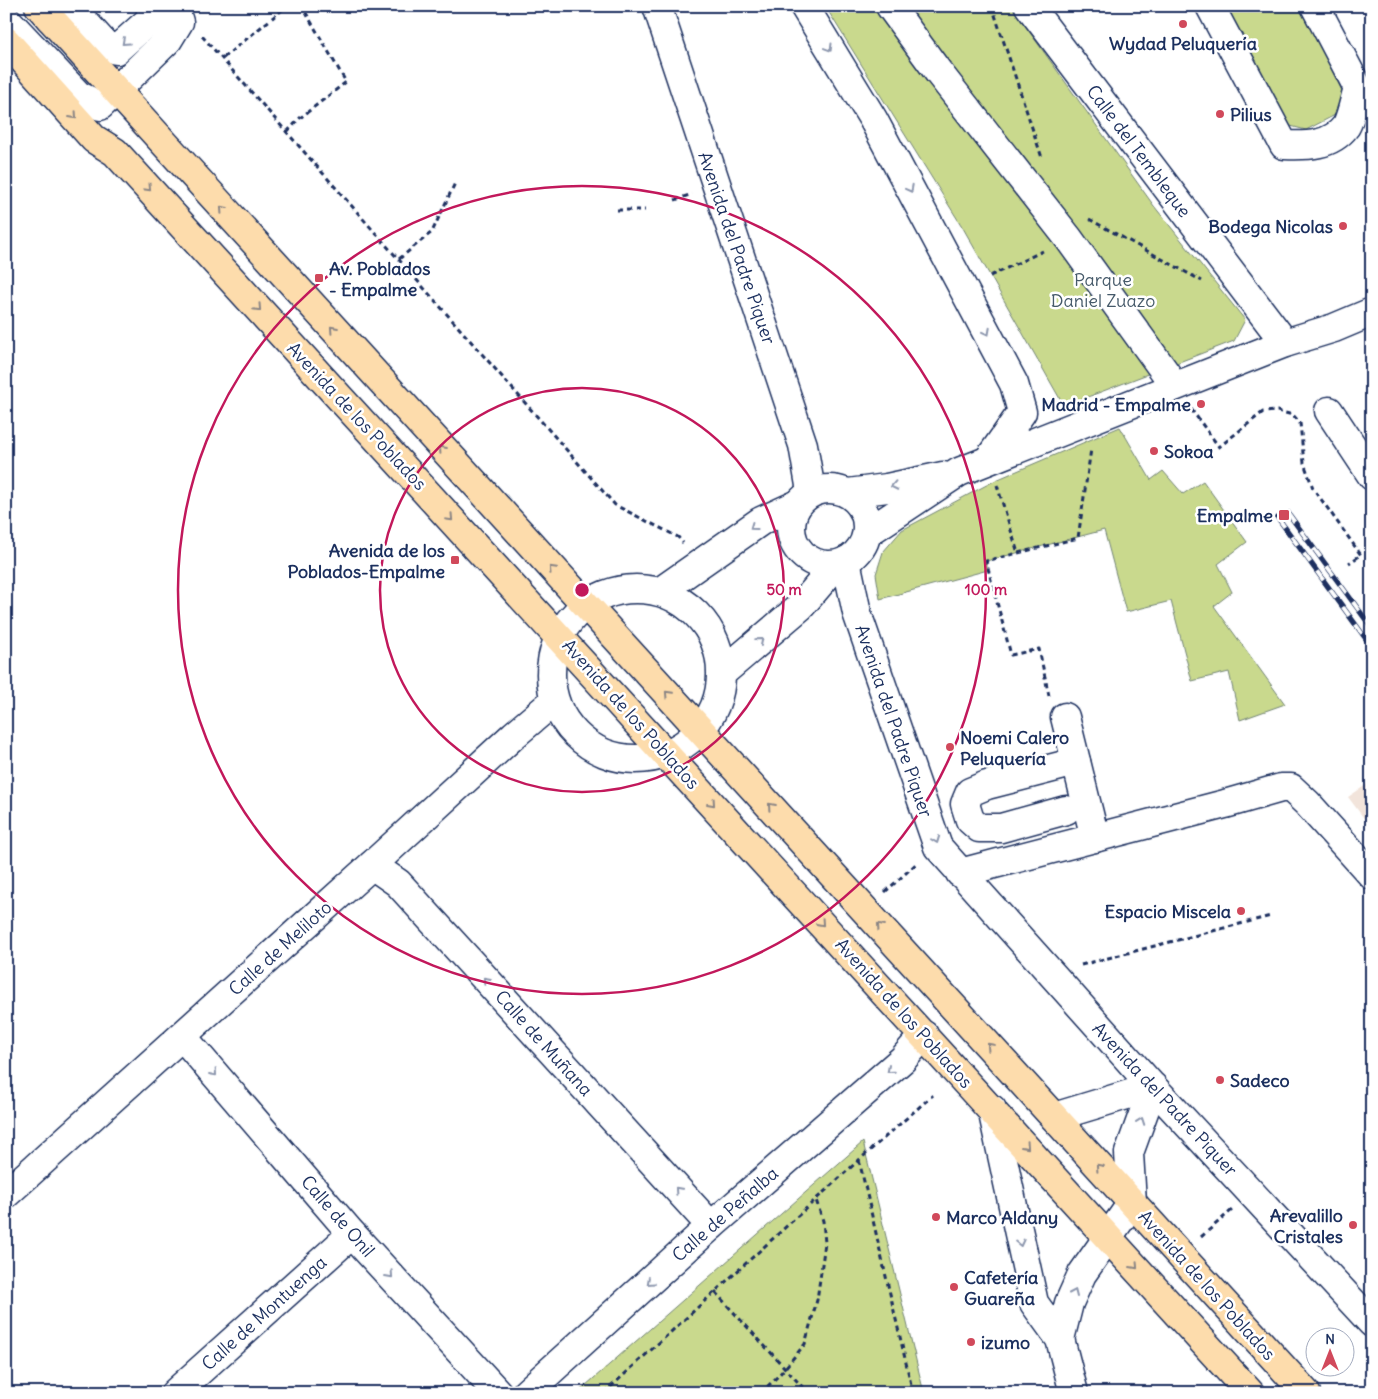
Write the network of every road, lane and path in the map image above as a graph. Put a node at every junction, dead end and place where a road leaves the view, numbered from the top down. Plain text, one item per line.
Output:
1 (150, 6) edge
2 (174, 6) edge
3 (287, 6) edge
4 (302, 6) edge
5 (656, 6) edge
6 (804, 6) edge
7 (890, 6) edge
8 (1029, 6) edge
9 (1210, 6) edge
10 (1315, 6) edge
11 (45, 12) edge
12 (6, 19) edge
13 (196, 33) dead end
14 (6, 41) edge
15 (222, 58) junction
16 (116, 92) junction
17 (287, 132) junction
18 (455, 183) dead end
19 (695, 194) dead end
20 (675, 200) dead end
21 (617, 210) dead end
22 (645, 210) dead end
23 (1082, 214) dead end
24 (399, 259) junction
25 (1209, 285) dead end
26 (1372, 312) edge
27 (1285, 343) junction
28 (1181, 394) junction
29 (1329, 411) dead end
30 (1091, 447) dead end
31 (993, 470) junction
32 (959, 472) junction
33 (1372, 476) edge
34 (848, 493) junction
35 (804, 498) junction
36 (867, 533) junction
37 (1018, 553) junction
38 (841, 563) junction
39 (1349, 563) dead end
40 (699, 566) junction
41 (661, 592) junction
42 (585, 604) junction
43 (559, 636) junction
44 (722, 673) junction
45 (554, 701) junction
46 (1065, 717) joint
47 (702, 730) junction
48 (667, 754) junction
49 (1076, 762) junction
50 (1066, 810) dead end
51 (1096, 838) junction
52 (922, 859) dead end
53 (372, 865) junction
54 (960, 873) junction
55 (1372, 875) edge
56 (882, 894) dead end
57 (1271, 916) dead end
58 (1073, 967) dead end
59 (924, 1035) junction
60 (182, 1036) junction
61 (1153, 1087) junction
62 (933, 1095) dead end
63 (992, 1109) junction
64 (1054, 1117) junction
65 (859, 1160) junction
66 (6, 1194) edge
67 (816, 1200) junction
68 (1132, 1203) junction
69 (1237, 1206) dead end
70 (711, 1226) junction
71 (352, 1234) junction
72 (1108, 1236) junction
73 (1200, 1238) dead end
74 (715, 1292) junction
75 (1372, 1323) edge
76 (1060, 1339) junction
77 (785, 1367) junction
78 (175, 1393) edge
79 (498, 1393) edge
80 (526, 1393) edge
81 (604, 1393) edge
82 (760, 1393) edge
83 (808, 1393) edge
84 (913, 1393) edge
85 (1074, 1393) edge
86 (1250, 1393) edge
87 (1306, 1393) edge

1 -> 11 street
2 - 16 street
3 - 15 path
4 - 17 path
5 - 35 street, Avenida del Padre Piquer
6 -> 31 street
7 - 28 street
8 - 27 street, Calle del Tembleque
9 - 10 street
11 - 16 main road, Avenida de los Poblados
12 - 16 street
13 - 15 path
14 -> 43 main road, Avenida de los Poblados
15 - 17 path
42 -> 16 main road, Avenida de los Poblados
17 - 24 path
18 - 24 path
19 - 20 path
21 - 22 path
23 - 25 path
24 - 40 path
26 - 27 street
27 - 28 street
28 - 31 street
28 - 39 path
29 - 33 street
30 - 37 path
31 - 32 street
31 - 37 path
32 -> 34 street
32 - 36 street
34 - 35 street
34 - 36 street
35 - 38 street, Avenida del Padre Piquer
35 -> 40 street
36 - 38 street
37 - 46 path
44 -> 38 street
38 -> 54 street, Avenida del Padre Piquer
40 - 41 street
41 - 42 street
41 - 44 street
42 - 43 street
47 -> 42 main road, Avenida de los Poblados
43 - 45 street
43 - 48 main road, Avenida de los Poblados
44 - 47 street
45 - 48 street
45 - 53 street, Calle de Meliloto
46 - 49 street
47 - 48 street
64 -> 47 main road, Avenida de los Poblados
48 -> 59 main road, Avenida de los Poblados
49 - 50 street
49 - 51 street
51 - 54 street
51 - 55 street
52 - 56 path
53 - 60 street, Calle de Meliloto
70 -> 53 street, Calle de Muñana
54 - 61 street, Avenida del Padre Piquer
57 - 58 path
59 - 63 main road, Avenida de los Poblados
59 -> 70 street, Calle de Peñalba
60 - 66 street, Calle de Meliloto
60 -> 71 street, Calle de Onil
61 - 64 street
68 -> 61 street
61 - 75 street, Avenida del Padre Piquer
62 - 65 path
63 -> 72 main road, Avenida de los Poblados
63 -> 76 street
68 -> 64 main road, Avenida de los Poblados
65 - 67 path
65 - 84 path
67 - 74 path
67 - 77 path
68 - 72 street
68 - 87 main road, Avenida de los Poblados
69 - 73 path
70 -> 80 street, Calle de Peñalba
71 - 78 street, Calle de Montuenga
71 -> 79 street, Calle de Onil
76 -> 72 street
72 -> 86 main road, Avenida de los Poblados
74 - 77 path
74 - 81 path
76 - 85 street
77 - 82 path
77 - 83 path

